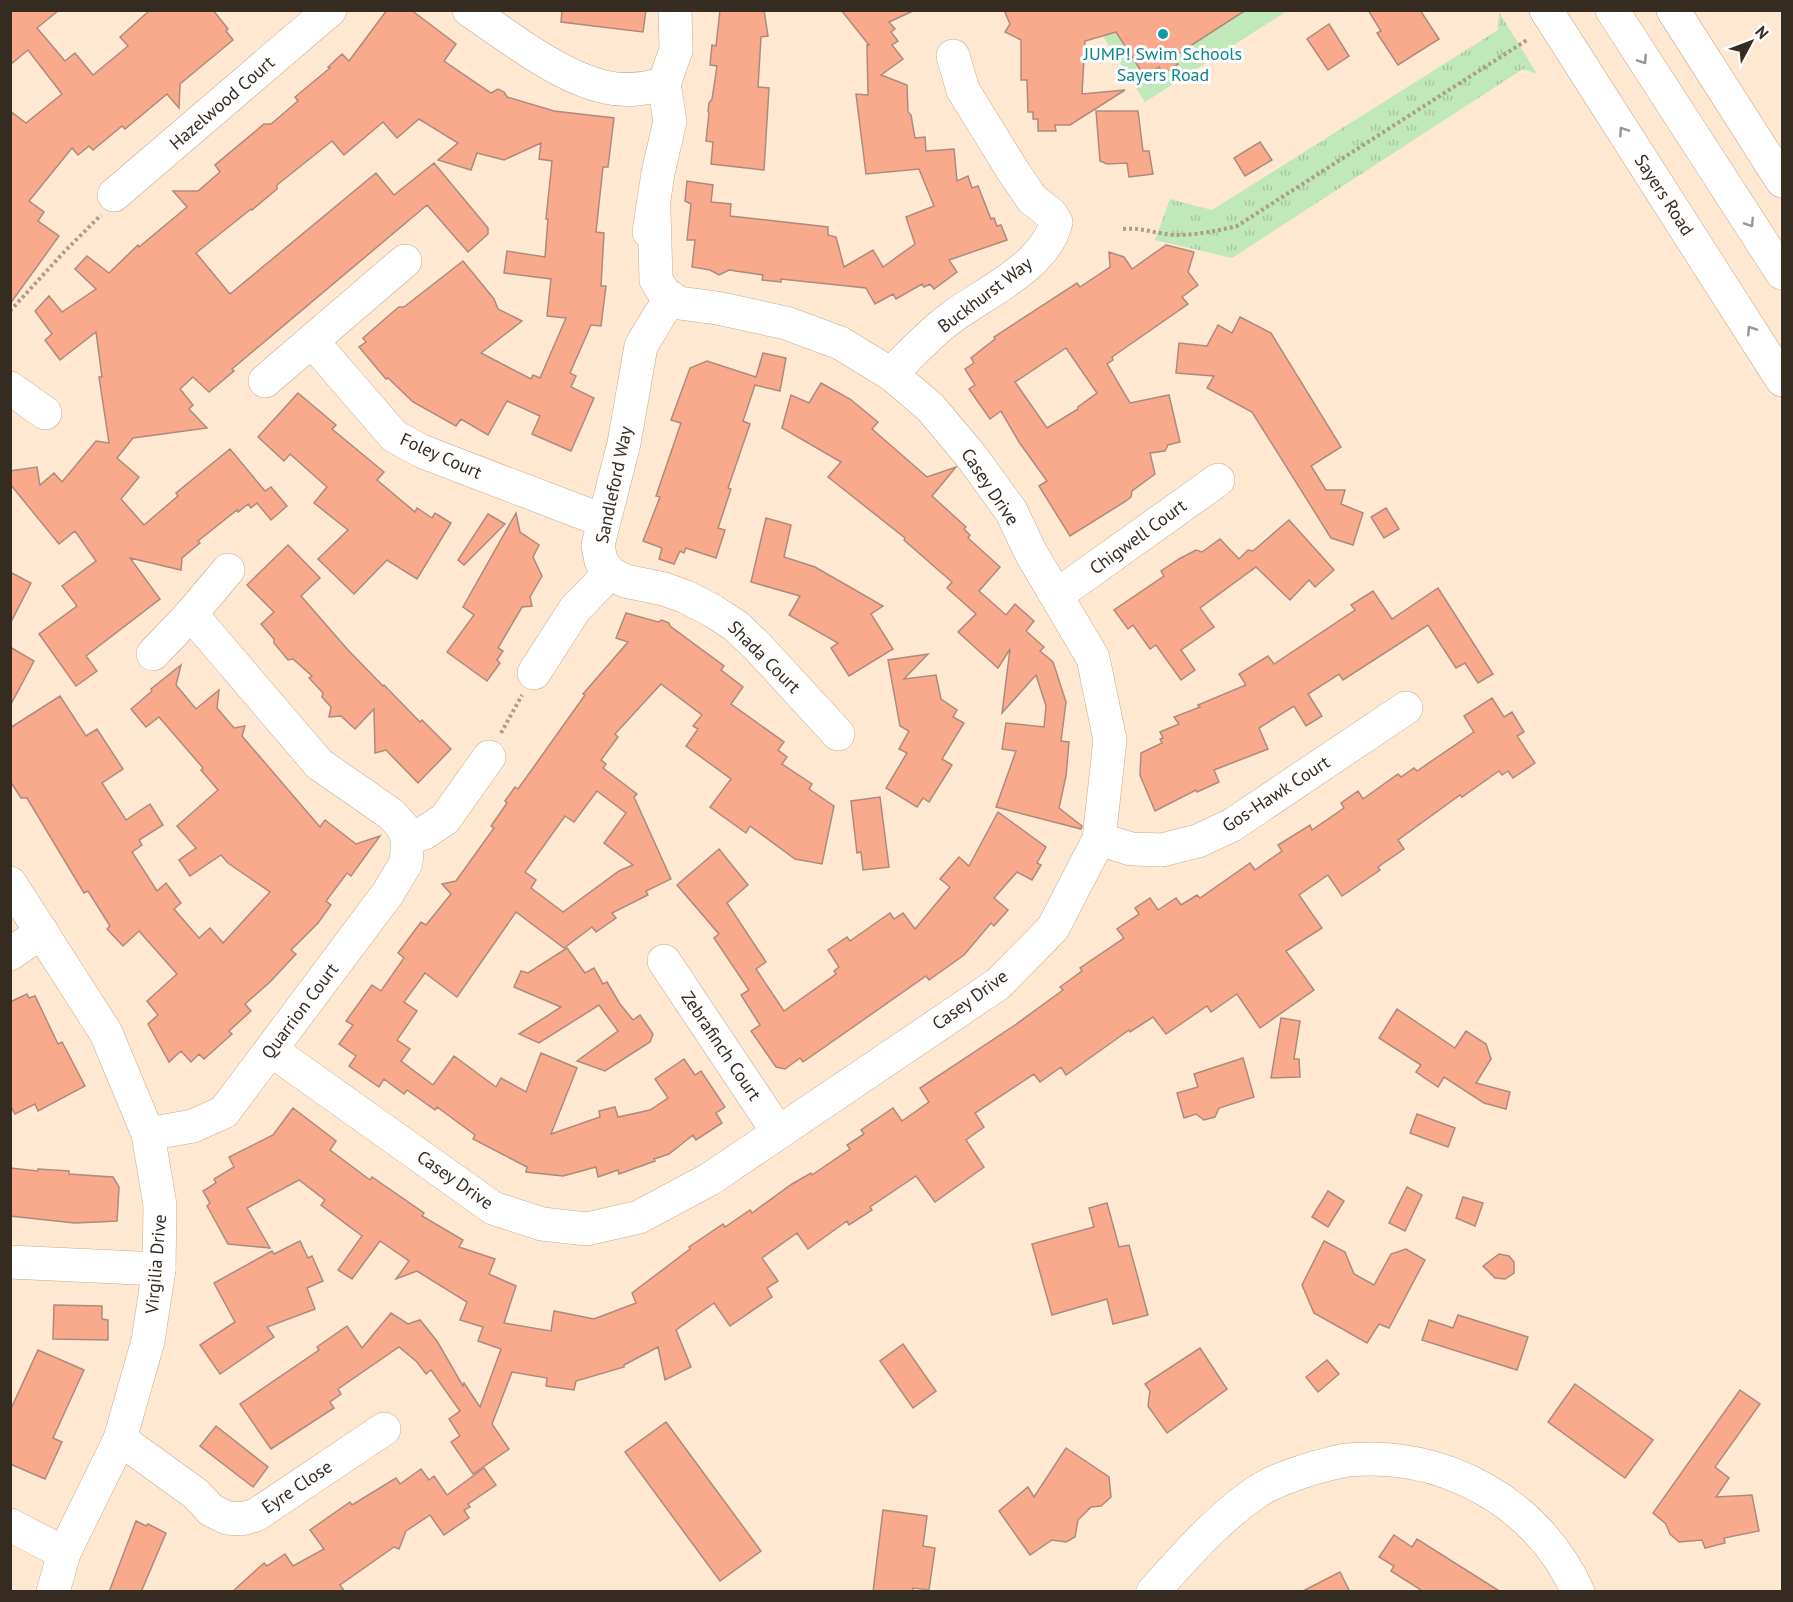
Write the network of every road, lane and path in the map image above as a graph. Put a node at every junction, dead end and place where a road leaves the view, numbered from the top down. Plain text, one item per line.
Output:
1 (330, 10) edge
2 (469, 10) edge
3 (674, 10) edge
4 (1546, 10) edge
5 (1612, 10) edge
6 (1673, 10) edge
7 (1527, 40) dead end
8 (953, 56) dead end
9 (653, 84) junction
10 (1782, 181) edge
11 (114, 195) joint
12 (1123, 229) dead end
13 (405, 261) dead end
14 (1782, 273) edge
15 (667, 304) junction
16 (10, 311) edge
17 (312, 341) junction
18 (891, 374) junction
19 (1782, 380) edge
20 (265, 381) dead end
21 (10, 388) edge
22 (45, 413) dead end
23 (1218, 480) dead end
24 (604, 521) junction
25 (228, 570) dead end
26 (610, 573) junction
27 (1058, 595) junction
28 (191, 614) junction
29 (153, 654) dead end
30 (534, 673) joint
31 (1406, 708) dead end
32 (838, 734) dead end
33 (489, 757) joint
34 (408, 838) junction
35 (1099, 839) junction
36 (10, 883) edge
37 (42, 932) junction
38 (10, 954) edge
39 (664, 961) dead end
40 (271, 1050) junction
41 (778, 1132) junction
42 (148, 1134) junction
43 (10, 1262) edge
44 (159, 1269) junction
45 (384, 1429) dead end
46 (120, 1439) junction
47 (10, 1525) edge
48 (64, 1553) junction
49 (53, 1592) edge
50 (1153, 1592) edge
51 (1578, 1592) edge

1 - 11 street, Hazelwood Court
2 - 9 street
3 - 9 street
19 -> 4 street, Sayers Road
5 -> 14 street
6 - 10 street
7 - 12 path
8 - 18 street, Buckhurst Way
9 - 15 street
11 - 16 path
13 - 17 street
15 - 18 street, Casey Drive
15 - 24 street, Sandleford Way
17 - 20 street
17 - 24 street, Foley Court
18 - 27 street, Casey Drive
21 - 22 street
23 - 27 street, Chigwell Court
24 - 26 street, Sandleford Way
25 - 28 street
26 - 30 street
26 - 32 street, Shada Court
27 - 35 street, Casey Drive
28 - 29 street
28 - 34 street
30 - 33 path
31 - 35 street, Gos-Hawk Court
33 - 34 street
34 - 40 street, Quarrion Court
35 - 41 street, Casey Drive
36 - 37 street, Virgilia Drive
37 - 38 street
37 - 42 street, Virgilia Drive
39 - 41 street, Zebrafinch Court
40 - 41 street, Casey Drive
40 - 42 street, Quarrion Court
42 - 44 street, Virgilia Drive
43 - 44 street
44 - 46 street, Virgilia Drive
45 - 46 street, Eyre Close
46 - 48 street, Virgilia Drive
47 - 48 street
48 - 49 street, Virgilia Drive
50 - 51 street

